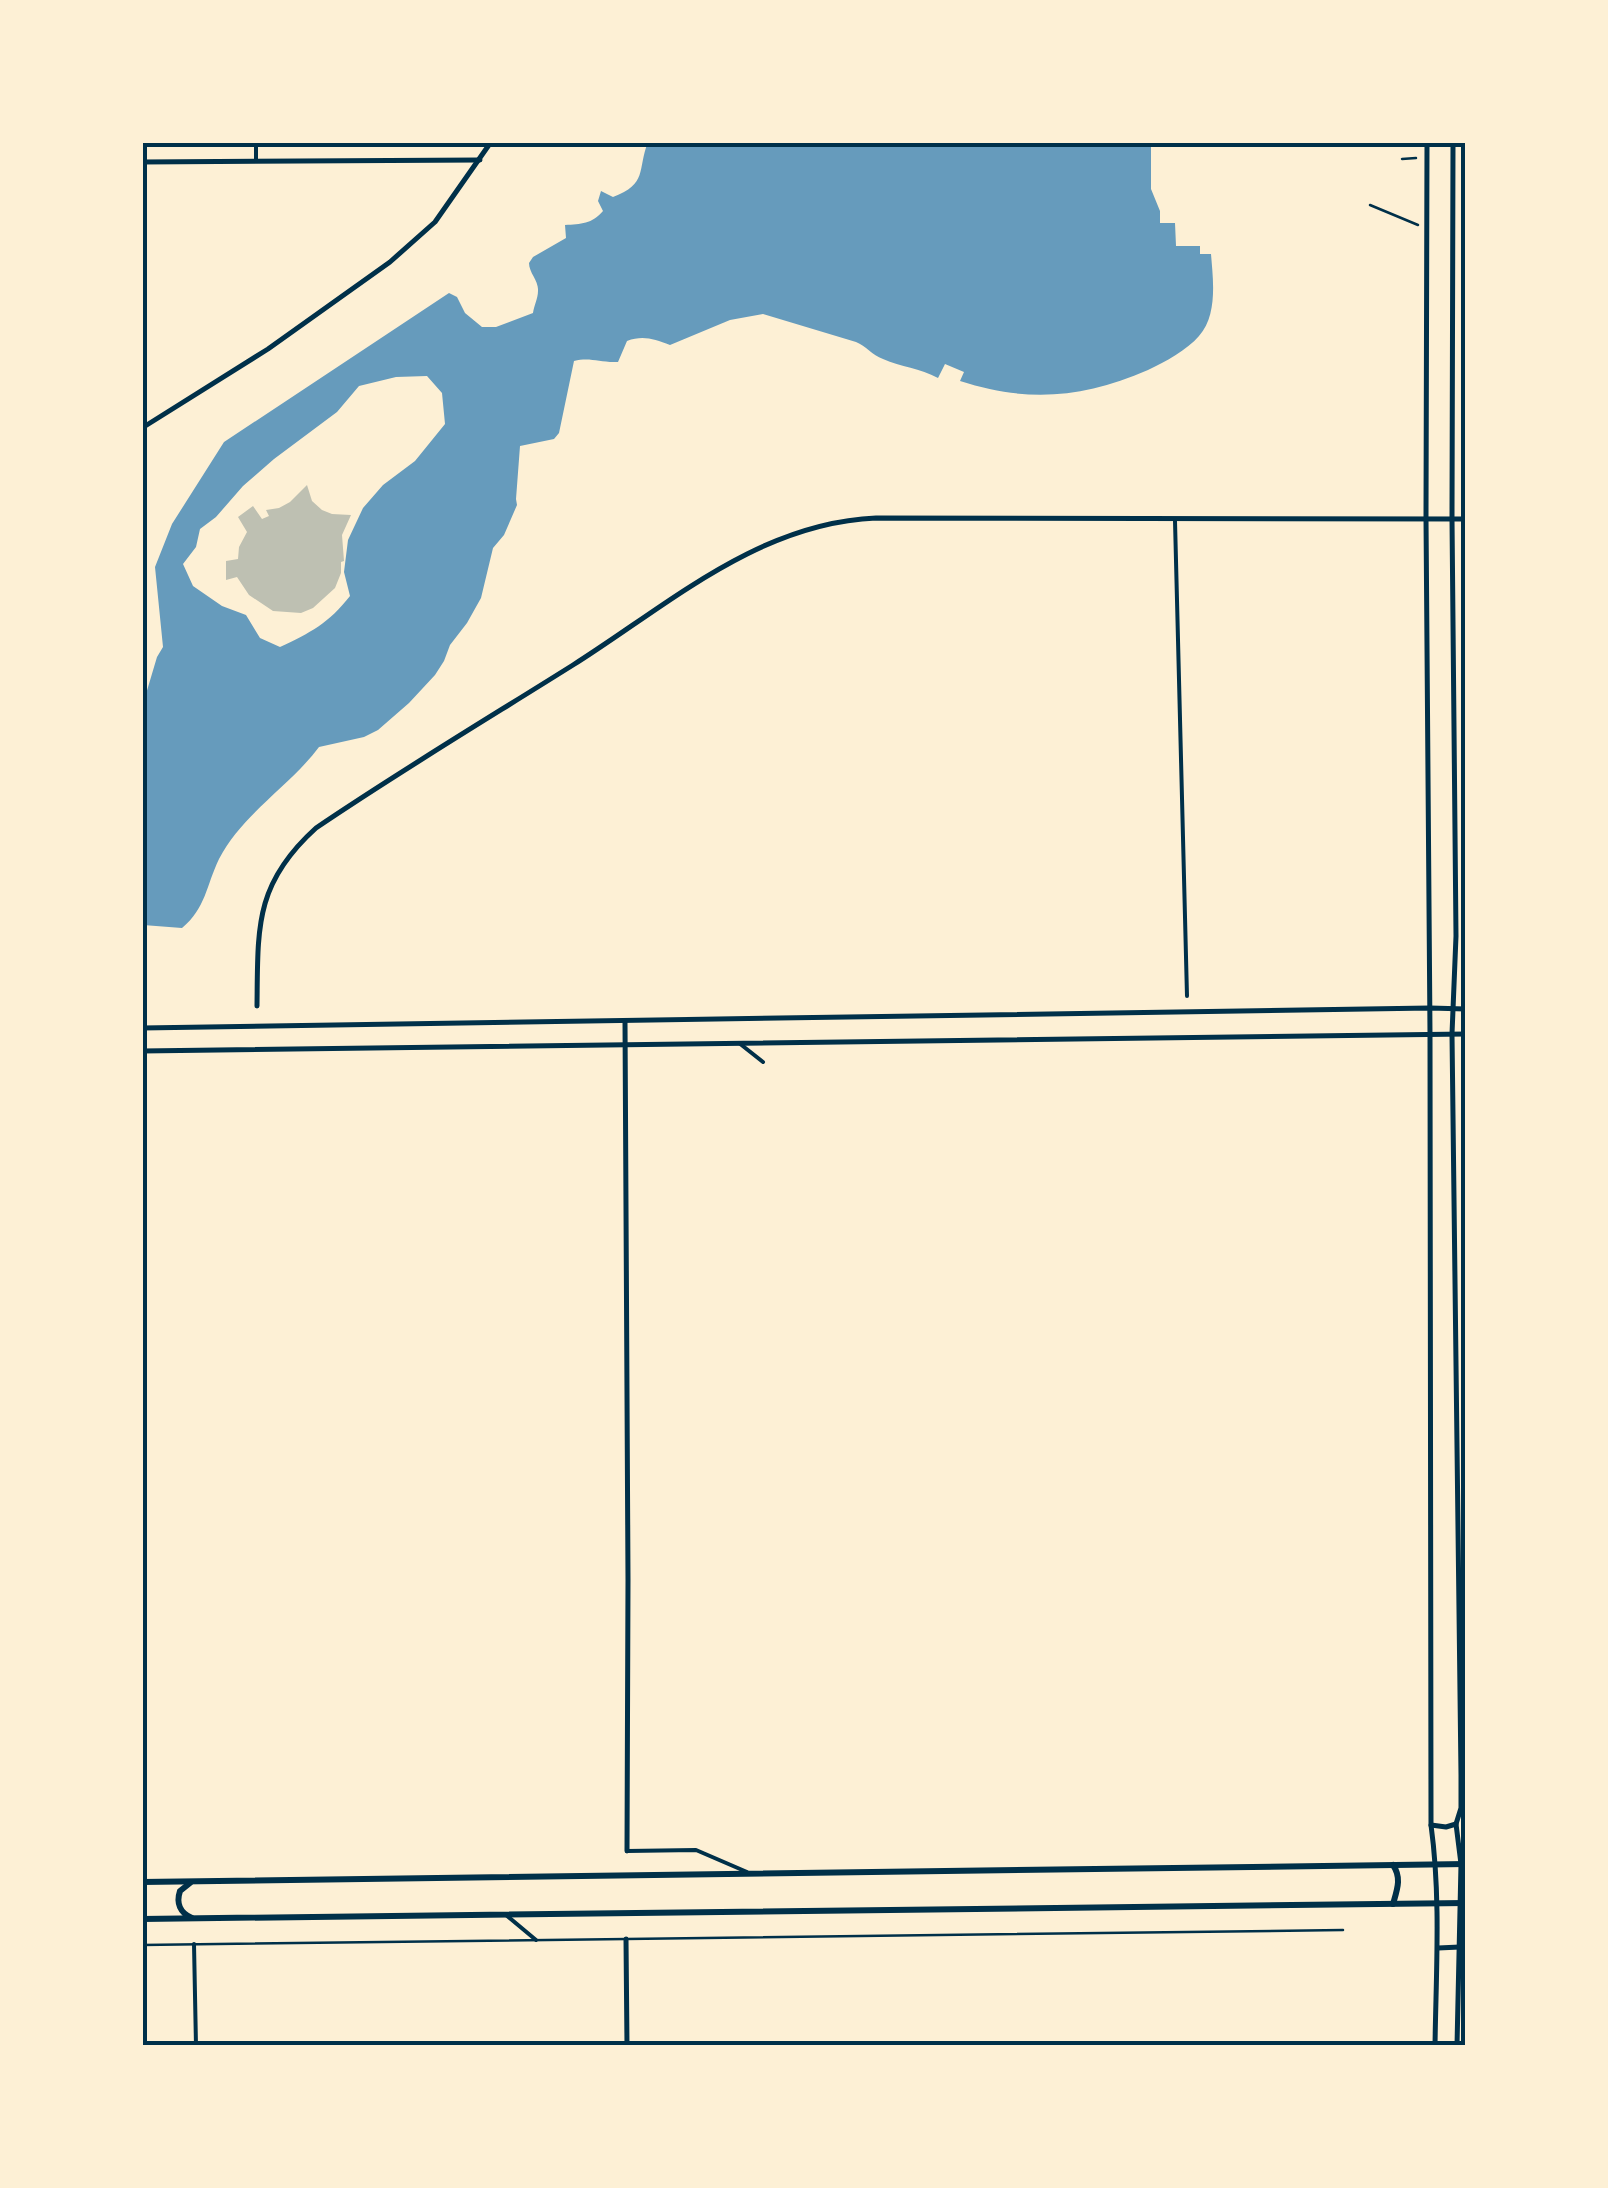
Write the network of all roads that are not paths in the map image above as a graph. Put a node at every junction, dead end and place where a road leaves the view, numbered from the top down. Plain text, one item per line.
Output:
1 (256, 142) edge
2 (491, 142) edge
3 (1427, 142) edge
4 (1453, 142) edge
5 (1416, 158) dead end
6 (480, 160) junction
7 (1402, 160) dead end
8 (256, 161) junction
9 (142, 162) edge
10 (1370, 204) dead end
11 (1418, 225) dead end
12 (142, 428) edge
13 (1175, 518) junction
14 (1426, 518) junction
15 (1452, 518) junction
16 (1466, 519) edge
17 (1186, 996) dead end
18 (257, 1006) dead end
19 (1430, 1008) junction
20 (1453, 1010) junction
21 (1466, 1010) edge
22 (625, 1021) junction
23 (142, 1028) edge
24 (1430, 1034) junction
25 (1452, 1034) junction
26 (1466, 1034) edge
27 (739, 1043) junction
28 (625, 1045) junction
29 (142, 1051) edge
30 (763, 1062) dead end
31 (1456, 1824) junction
32 (1431, 1826) junction
33 (627, 1851) joint
34 (1436, 1864) junction
35 (1463, 1864) edge
36 (1393, 1865) junction
37 (752, 1874) junction
38 (142, 1882) edge
39 (196, 1882) junction
40 (1464, 1903) edge
41 (1393, 1904) junction
42 (1437, 1904) junction
43 (506, 1915) junction
44 (142, 1919) edge
45 (196, 1919) junction
46 (1343, 1930) dead end
47 (626, 1939) junction
48 (536, 1940) junction
49 (194, 1944) junction
50 (142, 1945) edge
51 (1460, 1947) junction
52 (1436, 1948) junction
53 (1466, 1987) edge
54 (1457, 1999) junction
55 (196, 2046) edge
56 (627, 2046) edge
57 (1435, 2046) edge
58 (1458, 2046) edge

1 - 8 street
2 - 6 street
3 - 14 street
4 - 15 street
5 - 7 street
6 - 8 street
6 - 12 street
8 - 9 street
10 - 11 street
13 - 14 street
13 - 17 street
13 - 18 street
14 - 15 street
14 - 19 street
15 - 16 street
15 - 20 street
19 - 20 street
19 - 22 street
19 - 24 street
20 - 21 street
20 - 25 street
22 - 23 street
22 - 28 street
24 - 25 street
24 - 27 street
24 - 32 street
25 - 26 street
25 - 31 street
27 - 28 street
27 - 30 street
28 - 29 street
28 - 33 street
31 - 32 street
31 - 35 street
32 - 34 street
33 - 37 street
34 - 35 main road
34 - 36 main road
34 - 42 street
35 - 40 street
36 - 37 main road
36 - 41 main road
37 - 39 main road
38 - 39 main road
39 - 45 main road
40 - 42 main road
40 - 51 street
41 - 42 main road
41 - 43 main road
42 - 52 street
43 - 45 main road
43 - 48 street
44 - 45 main road
46 - 47 street
47 - 48 street
47 - 56 street
48 - 49 street
49 - 50 street
49 - 55 street
51 - 52 street
51 - 54 street
52 - 57 street
53 - 54 street
54 - 58 street

